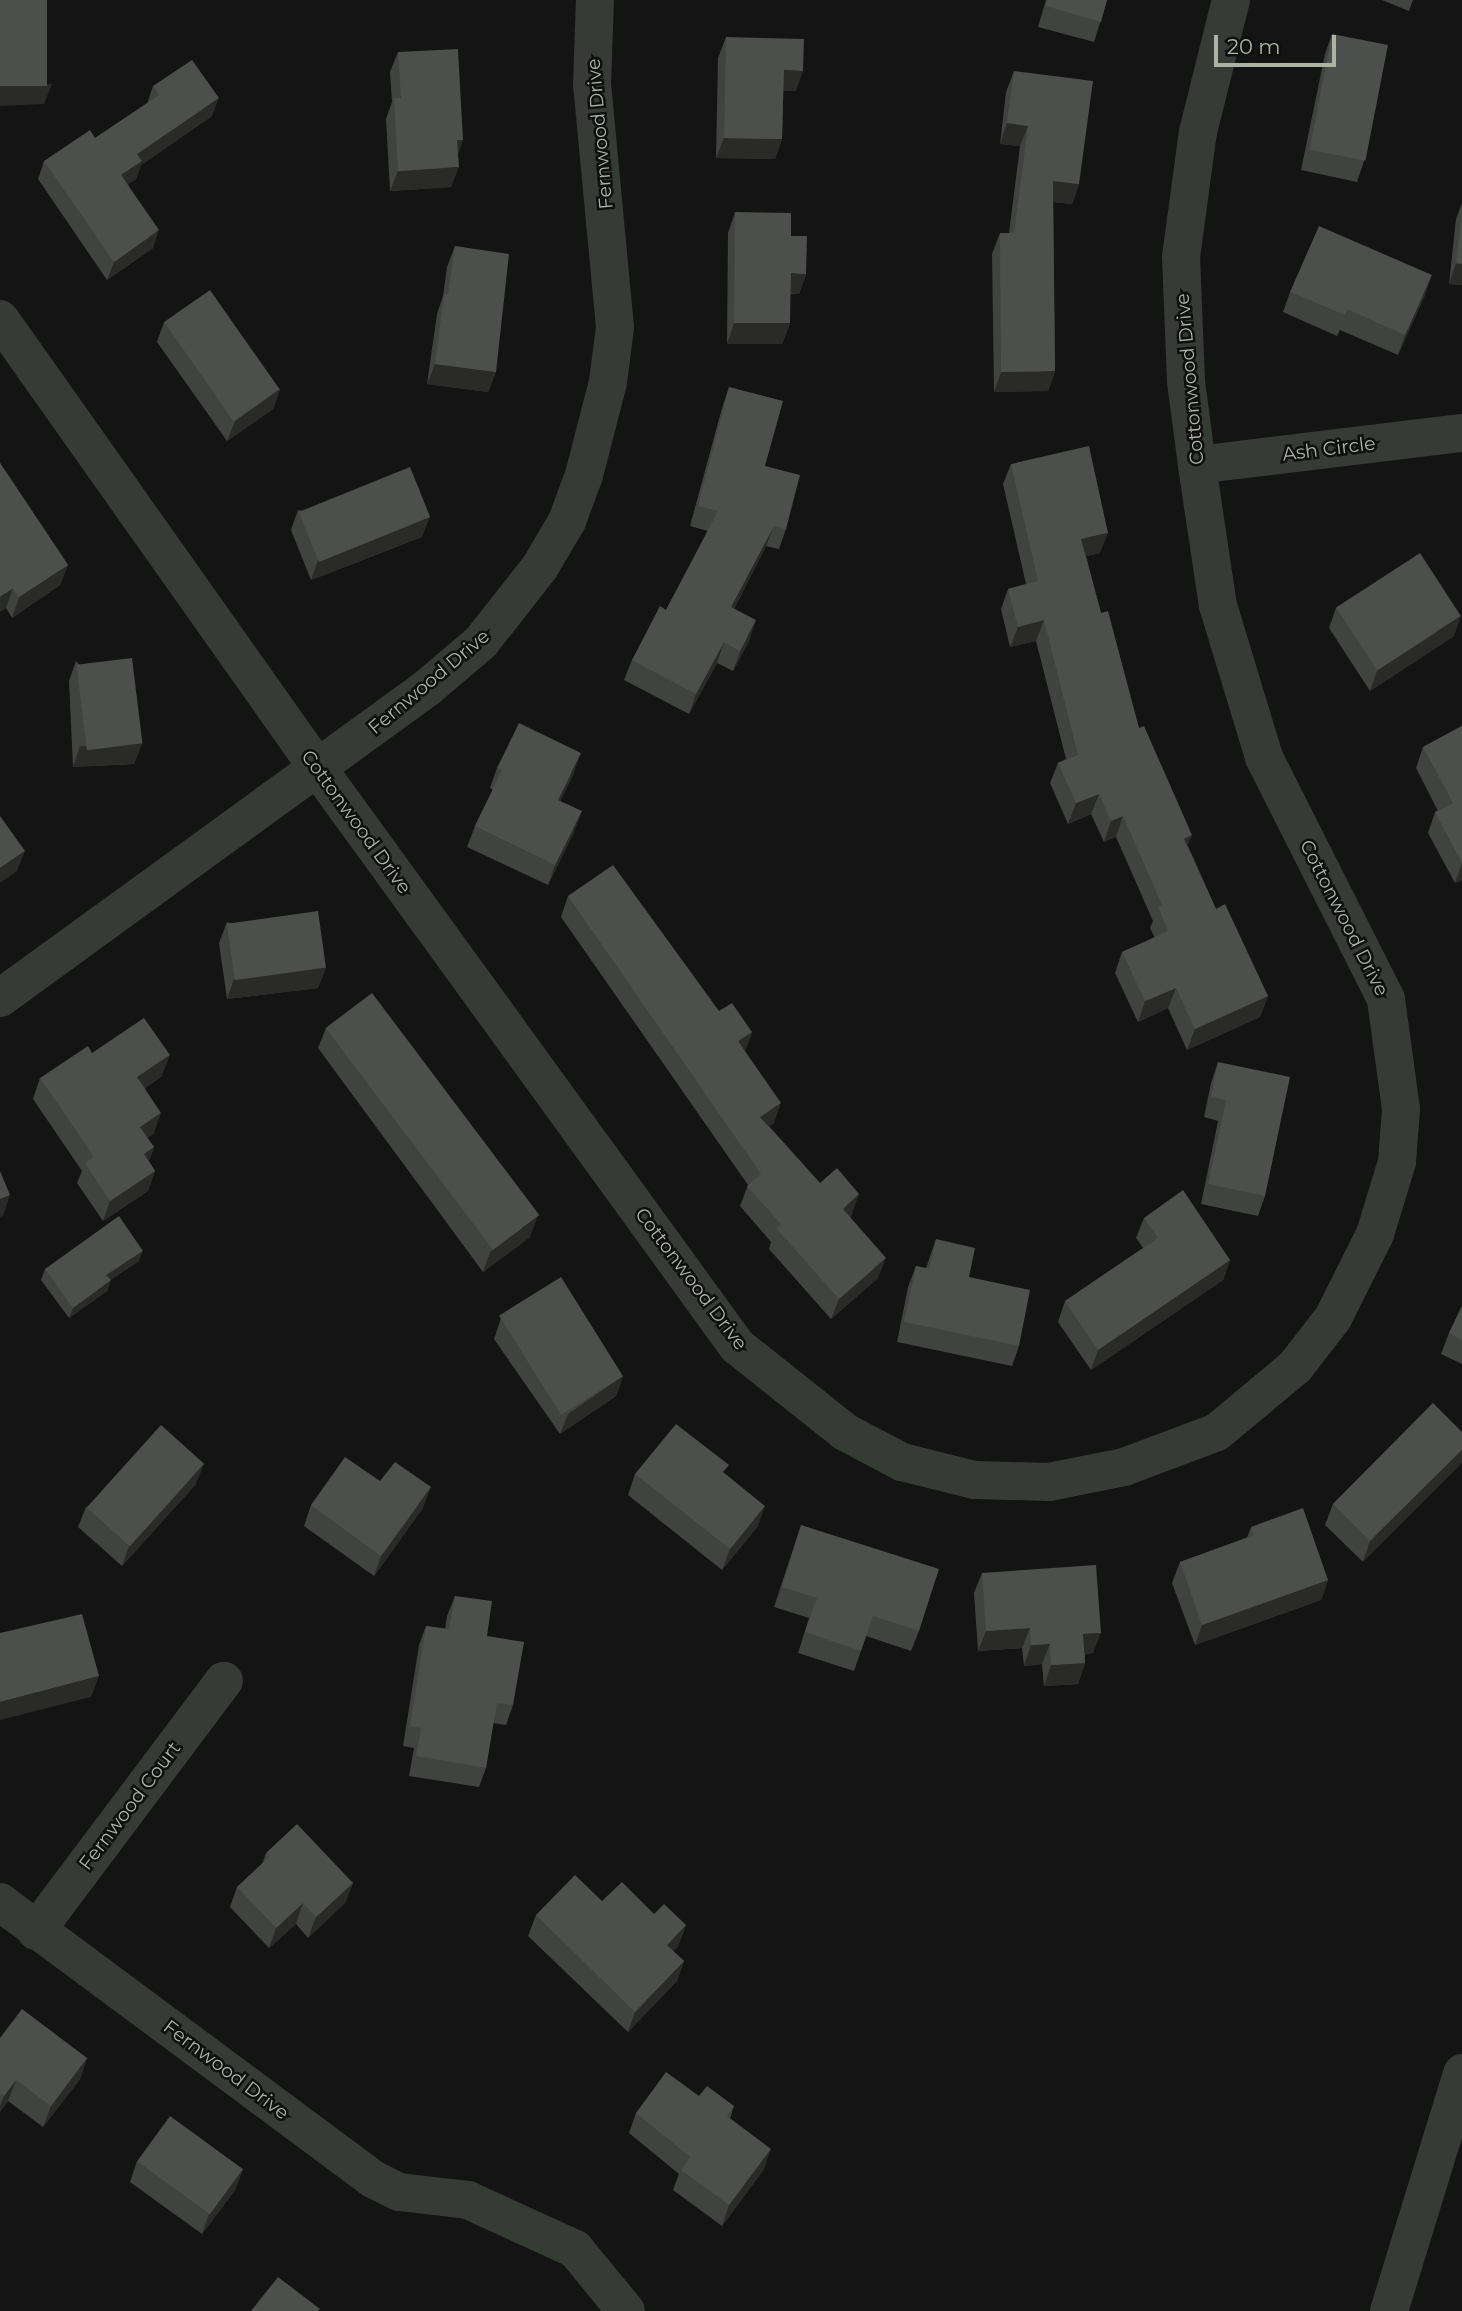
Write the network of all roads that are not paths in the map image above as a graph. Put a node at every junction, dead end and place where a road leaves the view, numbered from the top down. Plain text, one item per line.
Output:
1 (596, 0) edge
2 (1231, 0) edge
3 (0, 319) edge
4 (1462, 433) edge
5 (1196, 465) junction
6 (319, 771) junction
7 (0, 998) edge
8 (224, 1681) dead end
9 (0, 1902) edge
10 (36, 1931) junction
11 (1462, 2073) edge
12 (626, 2311) edge
13 (1389, 2311) edge

1 - 6 street, Fernwood Drive
2 - 5 street, Cottonwood Drive
3 - 6 street, Cottonwood Drive
4 - 5 street, Ash Circle
5 - 6 street, Cottonwood Drive
6 - 7 street, Fernwood Drive
8 - 10 street, Fernwood Court
9 - 10 street, Fernwood Drive
10 - 12 street, Fernwood Drive
11 - 13 street

